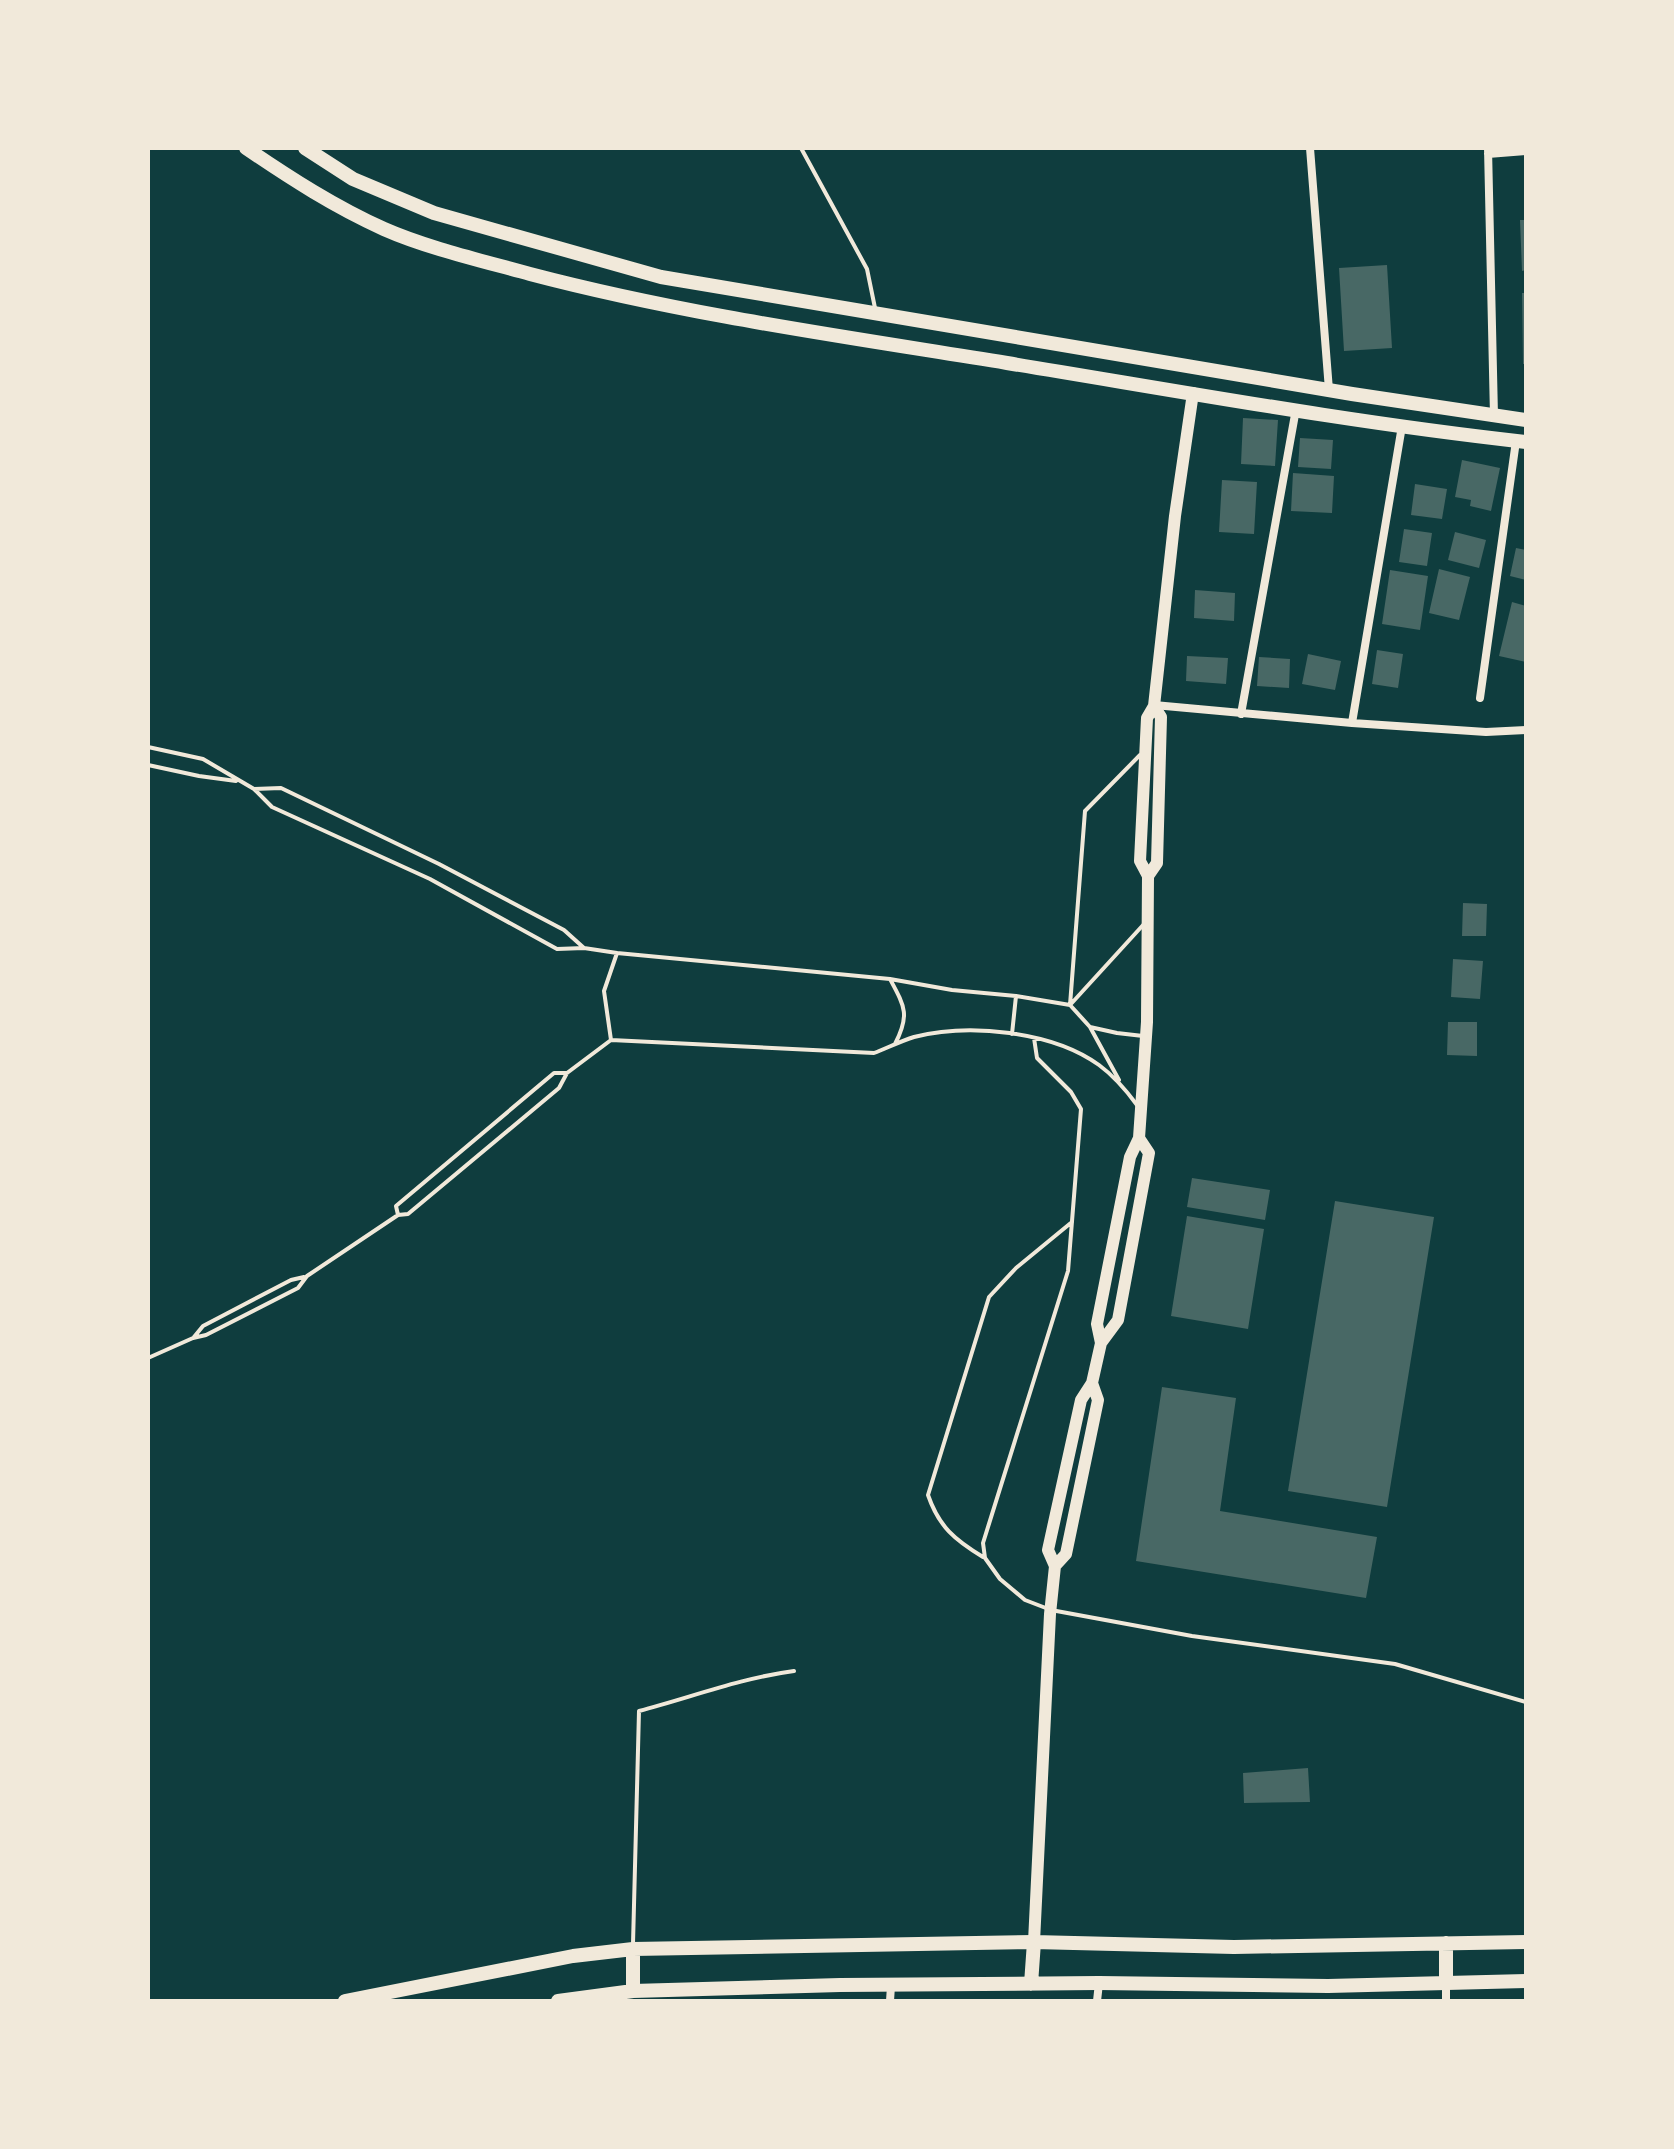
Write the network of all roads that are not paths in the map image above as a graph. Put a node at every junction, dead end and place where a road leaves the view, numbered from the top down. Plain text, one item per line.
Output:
1 (246, 148) edge
2 (305, 148) edge
3 (801, 148) edge
4 (1310, 148) edge
5 (1488, 151) edge
6 (1526, 151) edge
7 (877, 314) junction
8 (875, 342) junction
9 (1195, 367) junction
10 (1329, 390) junction
11 (1193, 393) junction
12 (1296, 409) junction
13 (1494, 416) junction
14 (1526, 420) edge
15 (1402, 426) junction
16 (1521, 442) edge
17 (1480, 698) dead end
18 (1154, 706) junction
19 (1241, 714) junction
20 (1352, 723) junction
21 (1526, 730) edge
22 (148, 747) edge
23 (1145, 751) junction
24 (148, 765) edge
25 (238, 781) junction
26 (254, 789) junction
27 (1148, 876) junction
28 (1148, 920) junction
29 (584, 948) junction
30 (617, 953) junction
31 (890, 979) junction
32 (1016, 996) junction
33 (1070, 1005) junction
34 (1090, 1027) junction
35 (1012, 1034) junction
36 (1146, 1036) junction
37 (1034, 1038) junction
38 (611, 1040) junction
39 (894, 1045) junction
40 (567, 1073) junction
41 (1122, 1086) junction
42 (1140, 1110) junction
43 (1139, 1138) junction
44 (398, 1215) junction
45 (1072, 1222) junction
46 (307, 1276) junction
47 (193, 1338) junction
48 (1101, 1343) junction
49 (148, 1358) edge
50 (1092, 1383) junction
51 (985, 1558) junction
52 (1055, 1566) junction
53 (1051, 1610) junction
54 (794, 1671) dead end
55 (1526, 1702) edge
56 (1034, 1942) junction
57 (1526, 1942) edge
58 (1446, 1943) junction
59 (633, 1949) junction
60 (1526, 1981) edge
61 (1446, 1982) junction
62 (1099, 1983) junction
63 (1031, 1984) junction
64 (890, 1993) edge
65 (633, 1996) edge
66 (347, 2001) edge
67 (558, 2001) edge
68 (1097, 2001) edge
69 (1446, 2001) edge

1 - 8 main road
2 - 7 main road
3 - 7 lane
4 - 10 street
5 - 6 street
5 - 13 street
7 - 8 main road
7 - 9 main road
8 - 11 main road
9 - 10 main road
9 - 11 main road
10 - 13 main road
11 - 12 main road
11 - 18 main road
12 - 15 main road
12 - 19 street
13 - 14 main road
15 - 16 main road
15 - 20 street
16 - 17 street
18 - 19 street
18 - 23 main road
18 - 27 main road
19 - 20 street
20 - 21 street
22 - 25 lane
23 - 27 main road
23 - 33 lane
24 - 25 lane
25 - 26 lane
26 - 29 lane
26 - 29 lane
27 - 28 main road
28 - 33 lane
28 - 36 main road
29 - 30 lane
30 - 31 lane
30 - 38 lane
31 - 32 lane
31 - 39 lane
32 - 33 lane
32 - 35 lane
33 - 34 lane
34 - 36 lane
34 - 41 lane
35 - 37 lane
35 - 39 lane
36 - 42 main road
37 - 41 lane
37 - 45 lane
38 - 39 lane
38 - 40 lane
40 - 44 lane
40 - 44 lane
41 - 42 lane
42 - 43 main road
43 - 48 main road
43 - 48 main road
44 - 46 lane
45 - 51 lane
45 - 51 lane
46 - 47 lane
46 - 47 lane
47 - 49 lane
48 - 50 main road
50 - 52 main road
50 - 52 main road
51 - 53 lane
52 - 53 main road
53 - 55 lane
53 - 56 main road
54 - 59 lane
56 - 58 main road
56 - 59 main road
56 - 63 main road
57 - 58 main road
58 - 61 main road
59 - 65 main road
59 - 66 main road
60 - 61 main road
61 - 62 main road
61 - 69 street
62 - 63 main road
62 - 68 street
63 - 64 main road
64 - 65 main road
65 - 67 main road

